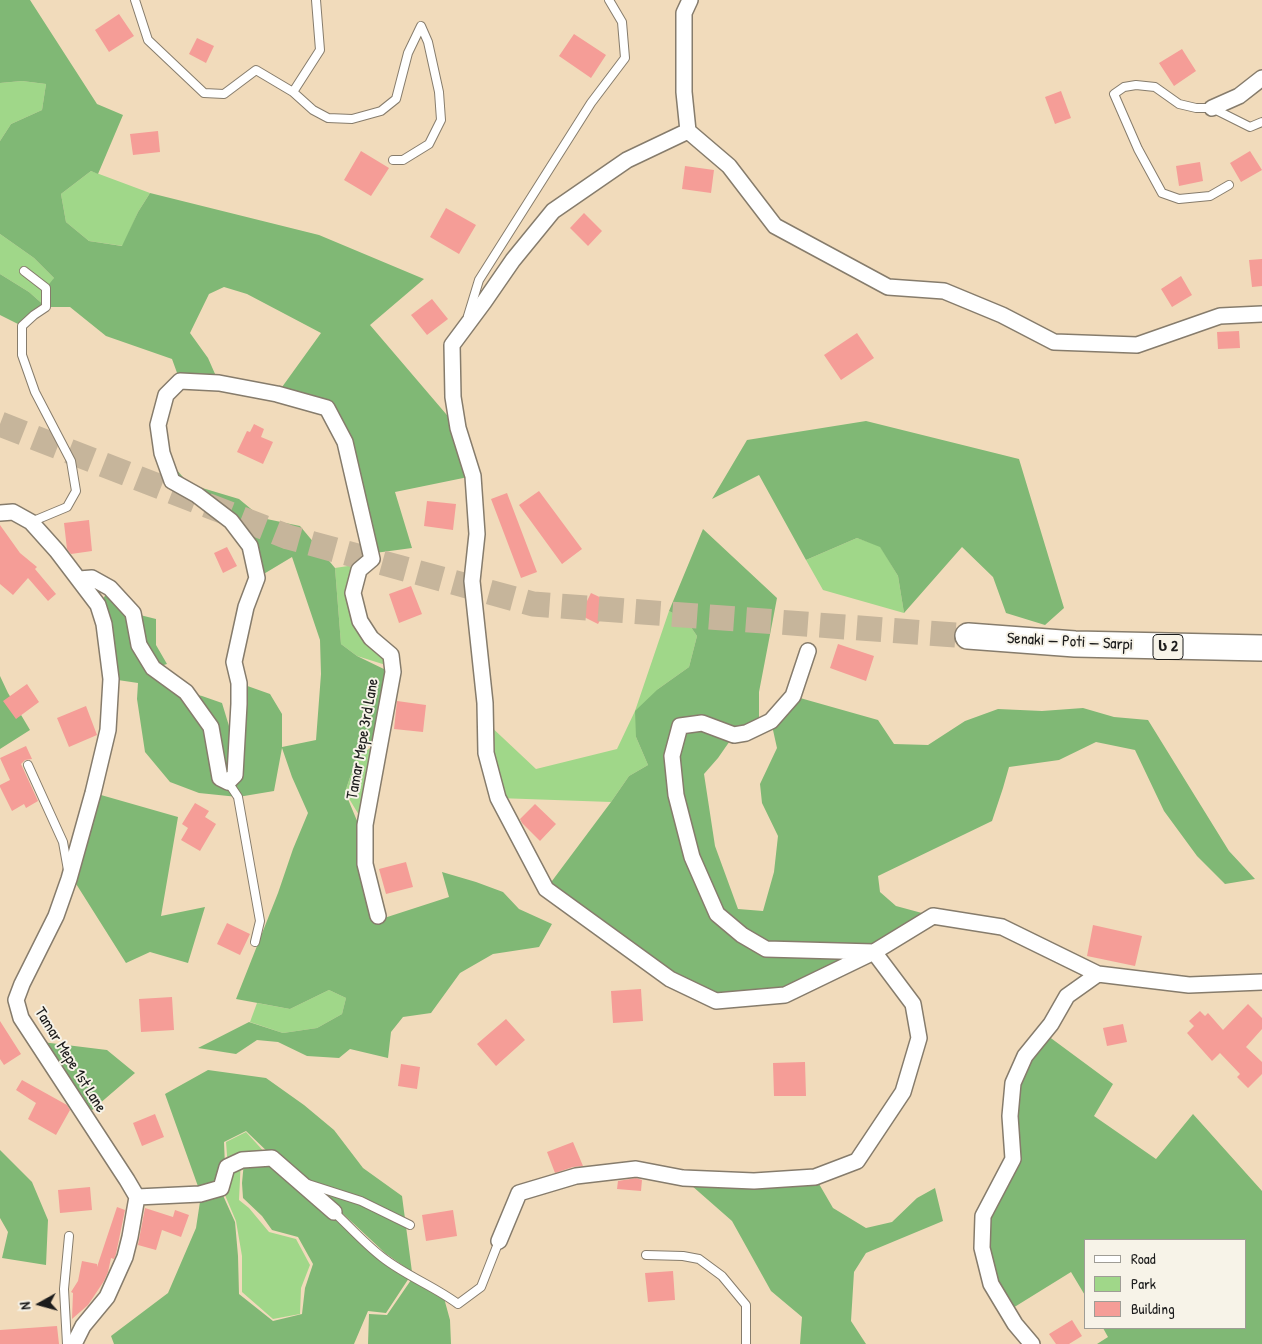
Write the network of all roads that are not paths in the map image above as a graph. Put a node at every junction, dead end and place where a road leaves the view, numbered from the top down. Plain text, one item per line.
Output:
1 (135, 0) edge
2 (316, 0) edge
3 (609, 0) edge
4 (690, 0) edge
5 (1262, 78) edge
6 (293, 92) junction
7 (1212, 108) junction
8 (1262, 122) edge
9 (688, 131) junction
10 (393, 160) dead end
11 (1229, 185) dead end
12 (24, 271) dead end
13 (1262, 314) edge
14 (466, 325) junction
15 (0, 513) edge
16 (31, 522) junction
17 (79, 580) junction
18 (968, 636) tunnel mouth
19 (1262, 648) edge
20 (808, 651) dead end
21 (28, 764) dead end
22 (228, 782) junction
23 (69, 879) junction
24 (378, 916) dead end
25 (255, 942) dead end
26 (874, 952) junction
27 (1098, 974) junction
28 (1262, 982) edge
29 (298, 1181) junction
30 (137, 1197) junction
31 (334, 1212) joint
32 (410, 1225) dead end
33 (69, 1236) dead end
34 (498, 1241) joint
35 (646, 1254) dead end
36 (67, 1344) edge
37 (74, 1344) edge
38 (746, 1344) edge
39 (1032, 1344) edge

1 - 6 lane
2 - 6 lane
3 - 14 lane
4 - 9 street
5 - 7 street
6 - 10 lane
7 - 8 lane
7 - 11 lane
9 - 13 street
9 - 14 street
12 - 16 lane
14 - 26 street
15 - 16 street
16 - 17 street
17 - 22 street
17 - 23 street, Tamar Mepe 1st Lane
18 - 19 highway, Senaki — Poti — Sarpi / ს 2
20 - 26 street
21 - 23 lane
22 - 24 street, Tamar Mepe 3rd Lane
22 - 25 lane
23 - 30 street, Tamar Mepe 1st Lane
26 - 27 street
26 - 34 street
27 - 28 street
27 - 39 street
29 - 30 street
29 - 31 street
29 - 32 lane
30 - 37 street
31 - 34 lane
33 - 36 lane
35 - 38 lane

